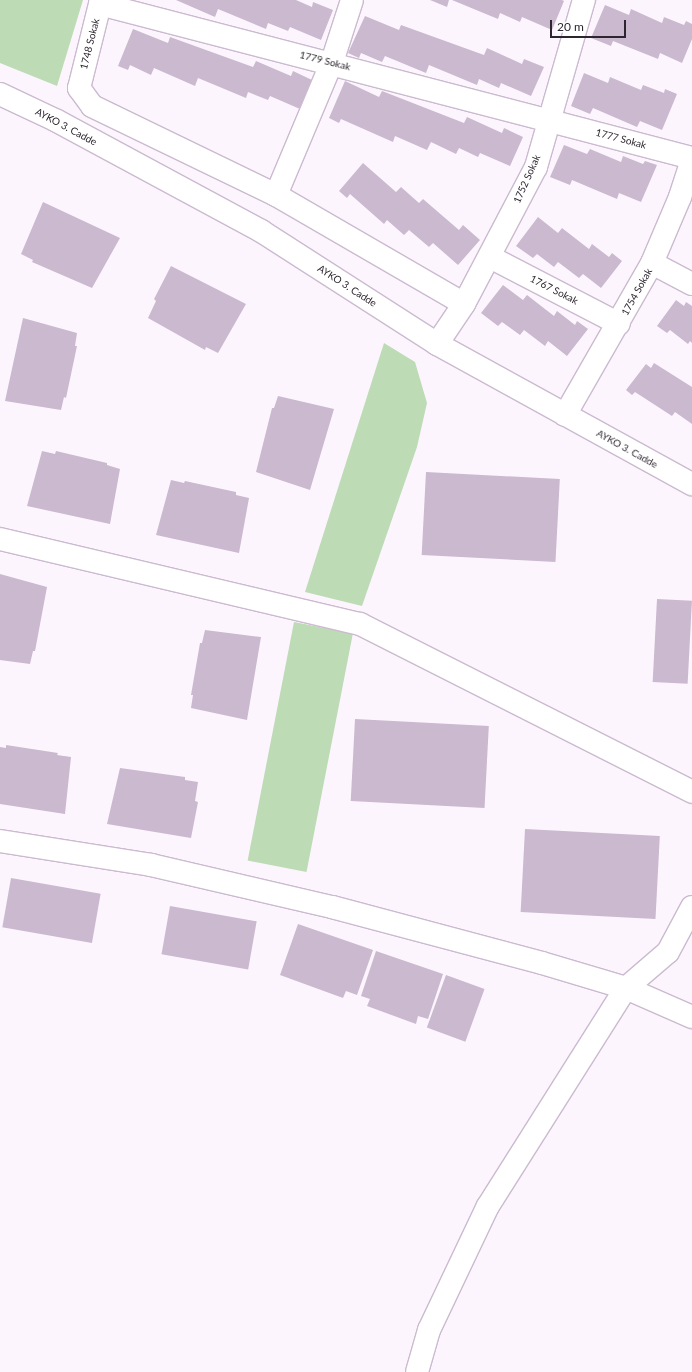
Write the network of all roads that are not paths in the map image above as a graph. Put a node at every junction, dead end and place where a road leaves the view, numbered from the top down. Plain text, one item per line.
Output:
1 (352, 0) edge
2 (584, 0) edge
3 (101, 2) edge
4 (332, 62) junction
5 (0, 94) edge
6 (549, 120) junction
7 (692, 159) edge
8 (276, 195) junction
9 (686, 199) edge
10 (490, 257) junction
11 (652, 263) junction
12 (692, 284) edge
13 (464, 304) junction
14 (619, 324) junction
15 (437, 344) junction
16 (564, 415) junction
17 (692, 484) edge
18 (0, 540) edge
19 (692, 792) edge
20 (0, 841) edge
21 (692, 907) edge
22 (626, 988) junction
23 (692, 1016) edge
24 (417, 1372) edge

1 - 4 street
2 - 6 street, 1752 Sokak
3 - 4 street, 1779 Sokak
3 - 8 street, 1748 Sokak
4 - 6 street, 1779 Sokak
4 - 8 street
5 - 15 street, AYKO 3. Cadde
6 - 7 street, 1777 Sokak
6 - 10 street, 1752 Sokak
7 - 9 street, 1754 Sokak
8 - 13 street
9 - 11 street, 1754 Sokak
10 - 13 street, 1752 Sokak
10 - 14 street, 1767 Sokak
11 - 12 street
11 - 14 street, 1754 Sokak
13 - 15 street, 1752 Sokak
14 - 16 street, 1754 Sokak
15 - 16 street, AYKO 3. Cadde
16 - 17 street, AYKO 3. Cadde
18 - 19 street
20 - 22 street
21 - 22 street
22 - 23 street
22 - 24 street

